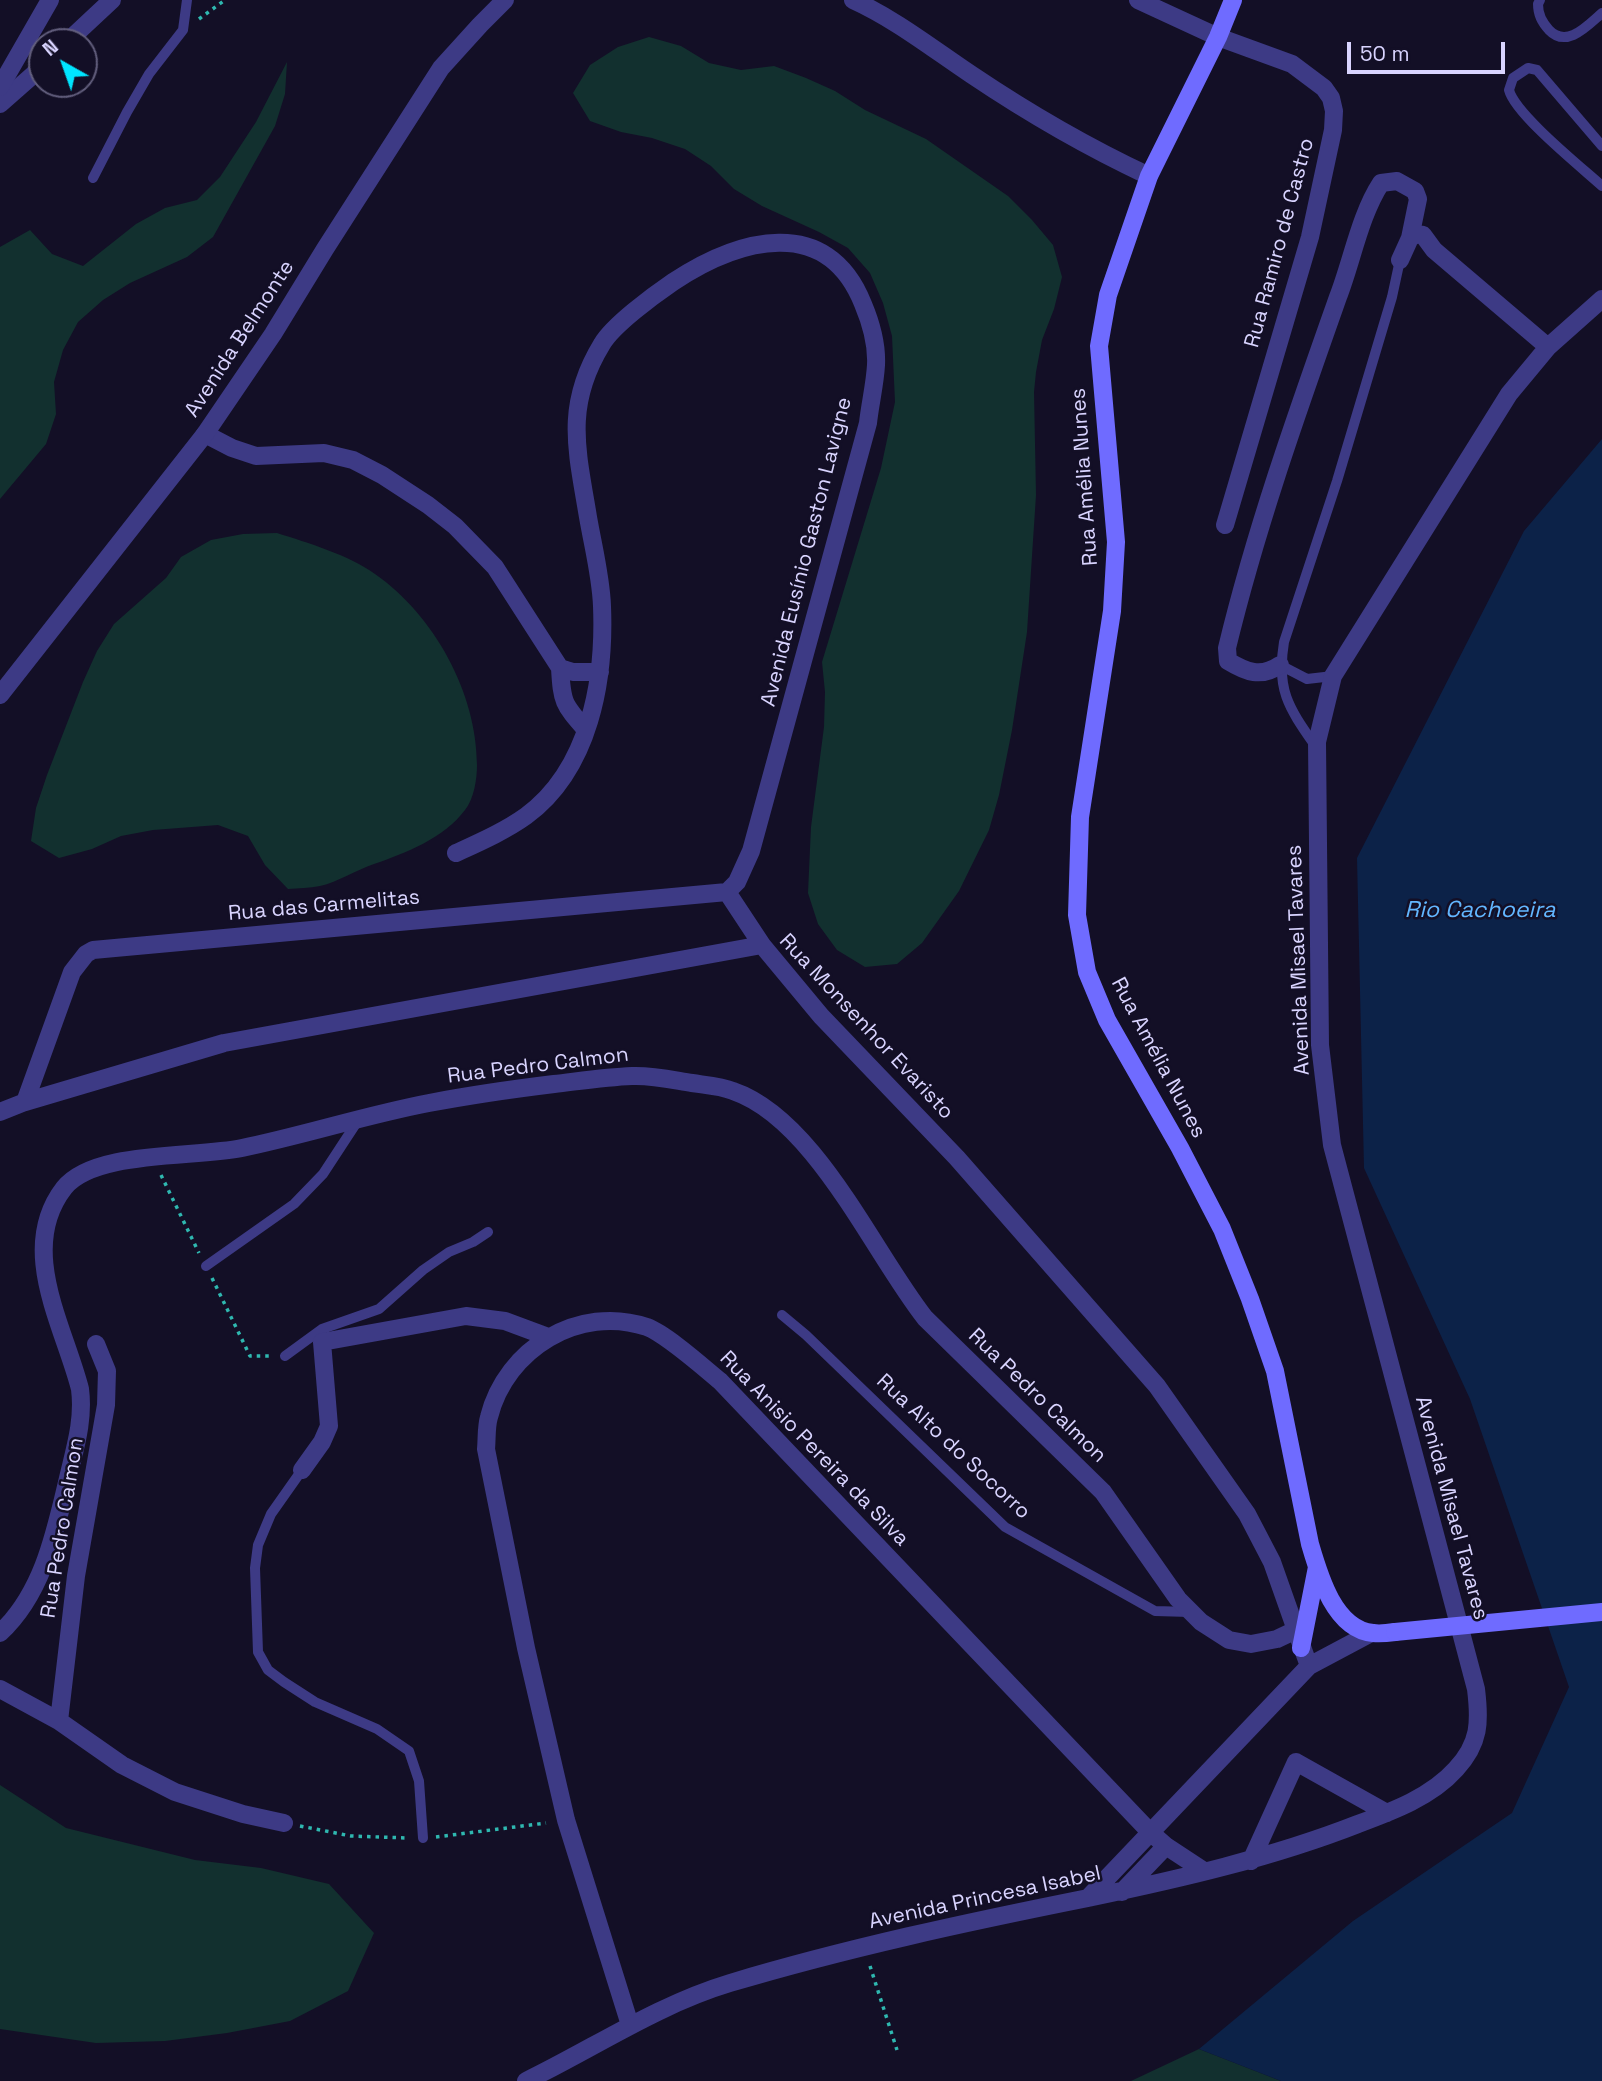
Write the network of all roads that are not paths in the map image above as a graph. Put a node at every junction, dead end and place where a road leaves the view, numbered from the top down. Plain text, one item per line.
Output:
1 (50, 0) edge
2 (111, 0) edge
3 (187, 0) edge
4 (505, 0) edge
5 (853, 0) edge
6 (1138, 0) edge
7 (1233, 0) edge
8 (1540, 0) edge
9 (1602, 13) edge
10 (81, 28) edge
11 (1218, 37) junction
12 (28, 79) edge
13 (0, 87) edge
14 (0, 104) edge
15 (1602, 146) edge
16 (1149, 176) junction
17 (93, 178) dead end
18 (1602, 186) edge
19 (1410, 238) junction
20 (1400, 260) joint
21 (1602, 299) edge
22 (1548, 347) junction
23 (205, 434) junction
24 (1225, 525) dead end
25 (1280, 665) junction
26 (560, 668) junction
27 (600, 672) junction
28 (1333, 676) junction
29 (0, 695) edge
30 (586, 730) junction
31 (1317, 749) junction
32 (456, 853) dead end
33 (727, 892) junction
34 (762, 945) junction
35 (25, 1102) junction
36 (0, 1112) edge
37 (360, 1119) junction
38 (488, 1232) dead end
39 (206, 1266) dead end
40 (782, 1315) dead end
41 (548, 1337) junction
42 (96, 1345) dead end
43 (285, 1356) dead end
44 (302, 1470) joint
45 (1317, 1567) junction
46 (1191, 1612) junction
47 (1602, 1612) edge
48 (1296, 1630) junction
49 (0, 1633) edge
50 (1371, 1633) junction
51 (1301, 1648) junction
52 (1309, 1666) junction
53 (0, 1689) edge
54 (58, 1721) junction
55 (1456, 1770) joint
56 (1387, 1813) junction
57 (284, 1823) dead end
58 (1150, 1832) junction
59 (423, 1839) dead end
60 (1166, 1846) junction
61 (1251, 1861) junction
62 (1204, 1871) junction
63 (1122, 1892) junction
64 (1088, 1898) junction
65 (630, 2025) junction
66 (526, 2081) edge

1 - 13 street
2 - 10 street
3 - 17 lane
4 - 23 street, Avenida Belmonte
5 - 16 street
6 - 11 street, Rua Ramiro de Castro
7 - 11 main road, Rua Amélia Nunes
8 - 9 lane
11 - 16 main road, Rua Amélia Nunes
11 - 24 street, Rua Ramiro de Castro
12 - 14 street
15 - 18 lane
16 - 45 main road, Rua Amélia Nunes
19 - 20 street
19 - 22 street
19 - 25 street
20 - 25 lane
21 - 22 street, Avenida Misael Tavares
22 - 28 street, Avenida Misael Tavares
23 - 26 street
23 - 29 street, Avenida Belmonte
25 - 28 lane
25 - 31 lane
26 - 27 street
26 - 30 street
27 - 30 street, Avenida Eusínio Gaston Lavigne
27 - 33 street, Avenida Eusínio Gaston Lavigne
28 - 31 street, Avenida Misael Tavares
30 - 32 street, Avenida Eusínio Gaston Lavigne
31 - 55 street, Avenida Misael Tavares
33 - 34 street
33 - 35 street, Rua das Carmelitas
34 - 35 street, Rua Monsenhor Evaristo
34 - 48 street, Rua Monsenhor Evaristo
35 - 36 street, Rua Monsenhor Evaristo
37 - 39 lane
37 - 46 street, Rua Pedro Calmon
37 - 49 street, Rua Pedro Calmon
38 - 43 lane
40 - 46 lane, Rua Alto do Socorro
41 - 44 street
41 - 58 street, Rua Anisio Pereira da Silva
41 - 65 street, Rua Anisio Pereira da Silva
42 - 54 street, Rua Pedro Calmon
44 - 59 lane
45 - 50 main road, Rua Amélia Nunes
45 - 51 main road
46 - 48 street, Rua Pedro Calmon
47 - 50 main road, bridge
48 - 51 street
50 - 52 street
51 - 52 street
52 - 58 street
53 - 54 street
54 - 57 street
55 - 56 street, Avenida Princesa Isabel
56 - 61 street, Avenida Princesa Isabel
56 - 61 street
58 - 60 street, Rua Anisio Pereira da Silva
58 - 64 street
60 - 62 street, Rua Anisio Pereira da Silva
60 - 63 street
61 - 62 street, Avenida Princesa Isabel
62 - 63 street, Avenida Princesa Isabel
63 - 64 street, Avenida Princesa Isabel
64 - 65 street, Avenida Princesa Isabel
65 - 66 street, Avenida Princesa Isabel

